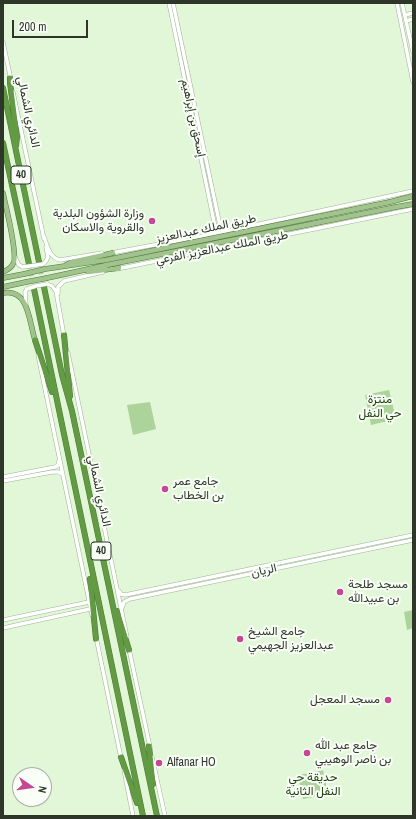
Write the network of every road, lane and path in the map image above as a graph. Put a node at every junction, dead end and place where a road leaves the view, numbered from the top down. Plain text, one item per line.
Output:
1 (169, 3) edge
2 (173, 3) edge
3 (397, 3) edge
4 (402, 3) edge
5 (413, 13) edge
6 (405, 15) junction
7 (413, 19) edge
8 (406, 20) junction
9 (3, 42) edge
10 (413, 53) edge
11 (408, 54) junction
12 (183, 60) junction
13 (10, 78) junction
14 (413, 82) edge
15 (3, 88) edge
16 (3, 143) edge
17 (16, 149) junction
18 (413, 192) edge
19 (3, 193) edge
20 (413, 196) edge
21 (413, 204) edge
22 (413, 209) edge
23 (307, 214) junction
24 (298, 218) dead end
25 (216, 221) junction
26 (298, 230) dead end
27 (225, 231) junction
28 (305, 231) junction
29 (284, 233) dead end
30 (213, 234) junction
31 (44, 237) junction
32 (277, 237) junction
33 (14, 252) junction
34 (113, 253) junction
35 (41, 263) junction
36 (106, 263) junction
37 (28, 264) tunnel mouth
38 (66, 265) junction
39 (119, 268) junction
40 (3, 272) edge
41 (66, 274) junction
42 (3, 278) edge
43 (46, 286) junction
44 (3, 287) edge
45 (34, 289) tunnel mouth
46 (3, 293) edge
47 (26, 304) junction
48 (60, 311) junction
49 (64, 335) junction
50 (35, 340) junction
51 (72, 411) junction
52 (60, 414) junction
53 (59, 460) junction
54 (52, 470) junction
55 (63, 476) junction
56 (3, 477) edge
57 (3, 481) edge
58 (413, 535) edge
59 (413, 540) edge
60 (353, 548) junction
61 (88, 552) junction
62 (354, 553) junction
63 (108, 583) junction
64 (117, 589) junction
65 (126, 595) junction
66 (128, 600) junction
67 (89, 602) junction
68 (90, 609) junction
69 (122, 611) junction
70 (3, 620) edge
71 (3, 628) edge
72 (96, 639) junction
73 (129, 650) junction
74 (150, 746) junction
75 (121, 757) junction
76 (156, 809) junction
77 (133, 816) edge
78 (142, 816) edge
79 (157, 816) edge
80 (165, 816) edge

1 - 12 street, إسحق بن إبراهيم
2 - 12 street, إسحق بن إبراهيم
3 - 11 street
4 - 6 street
5 - 6 street
6 - 8 street
7 - 8 street
8 - 10 street
9 - 13 street, الدائري الشمالي
10 - 11 street
11 - 14 street
12 - 25 street, إسحق بن إبراهيم
13 - 17 highway
13 - 31 street, الدائري الشمالي
15 - 17 highway, الدائري الشمالي / 40
16 - 37 highway, 40
17 - 35 highway, الدائري الشمالي / 40
18 - 23 street, طريق الملك عبدالعزيز الفرعي
19 - 33 main road
20 - 36 main road, طريق الملك عبدالعزيز, bridge
21 - 36 main road, طريق الملك عبدالعزيز, bridge
22 - 28 street, طريق الملك عبدالعزيز الفرعي
23 - 24 street
23 - 27 street, طريق الملك عبدالعزيز الفرعي
25 - 27 street, إسحق بن إبراهيم
25 - 30 street, إسحق بن إبراهيم
26 - 28 street
27 - 30 street, طريق الملك عبدالعزيز الفرعي
28 - 32 street, طريق الملك عبدالعزيز الفرعي
29 - 32 street
30 - 34 street, طريق الملك عبدالعزيز الفرعي
31 - 34 street, طريق الملك عبدالعزيز الفرعي
31 - 35 street, الدائري الشمالي
32 - 39 street, طريق الملك عبدالعزيز الفرعي
33 - 35 street, bridge
33 - 40 main road
34 - 38 main road
36 - 38 main road, طريق الملك عبدالعزيز
36 - 41 main road, طريق الملك عبدالعزيز
38 - 42 main road, طريق الملك عبدالعزيز, bridge
39 - 41 main road
39 - 48 street, طريق الملك عبدالعزيز الفرعي
41 - 44 main road, طريق الملك عبدالعزيز, bridge
43 - 47 street, bridge
43 - 48 street, الدائري الشمالي
43 - 51 highway, الدائري الشمالي / 40
45 - 52 highway, الدائري الشمالي / 40
46 - 47 main road
47 - 50 main road
48 - 49 street, الدائري الشمالي
49 - 51 highway
49 - 64 street, الدائري الشمالي
50 - 52 highway
50 - 53 street
51 - 63 highway, الدائري الشمالي / 40
52 - 61 highway, الدائري الشمالي / 40
53 - 54 street
53 - 55 street
54 - 55 street
54 - 56 street
54 - 57 street
55 - 67 street
58 - 60 street, الريان
59 - 62 street, الريان
60 - 62 street
60 - 65 street, الريان
61 - 72 highway
61 - 78 highway, الدائري الشمالي / 40
62 - 66 street, الريان
63 - 73 highway
63 - 76 highway, الدائري الشمالي / 40
64 - 65 street
64 - 69 street, الدائري الشمالي
65 - 66 street
66 - 69 street
67 - 68 street
67 - 70 street
68 - 71 street
68 - 72 street
69 - 73 street, الدائري الشمالي
72 - 75 street
73 - 74 street, الدائري الشمالي
74 - 76 highway
74 - 80 street, الدائري الشمالي
75 - 77 street
75 - 78 highway
76 - 79 highway, الدائري الشمالي / 40

